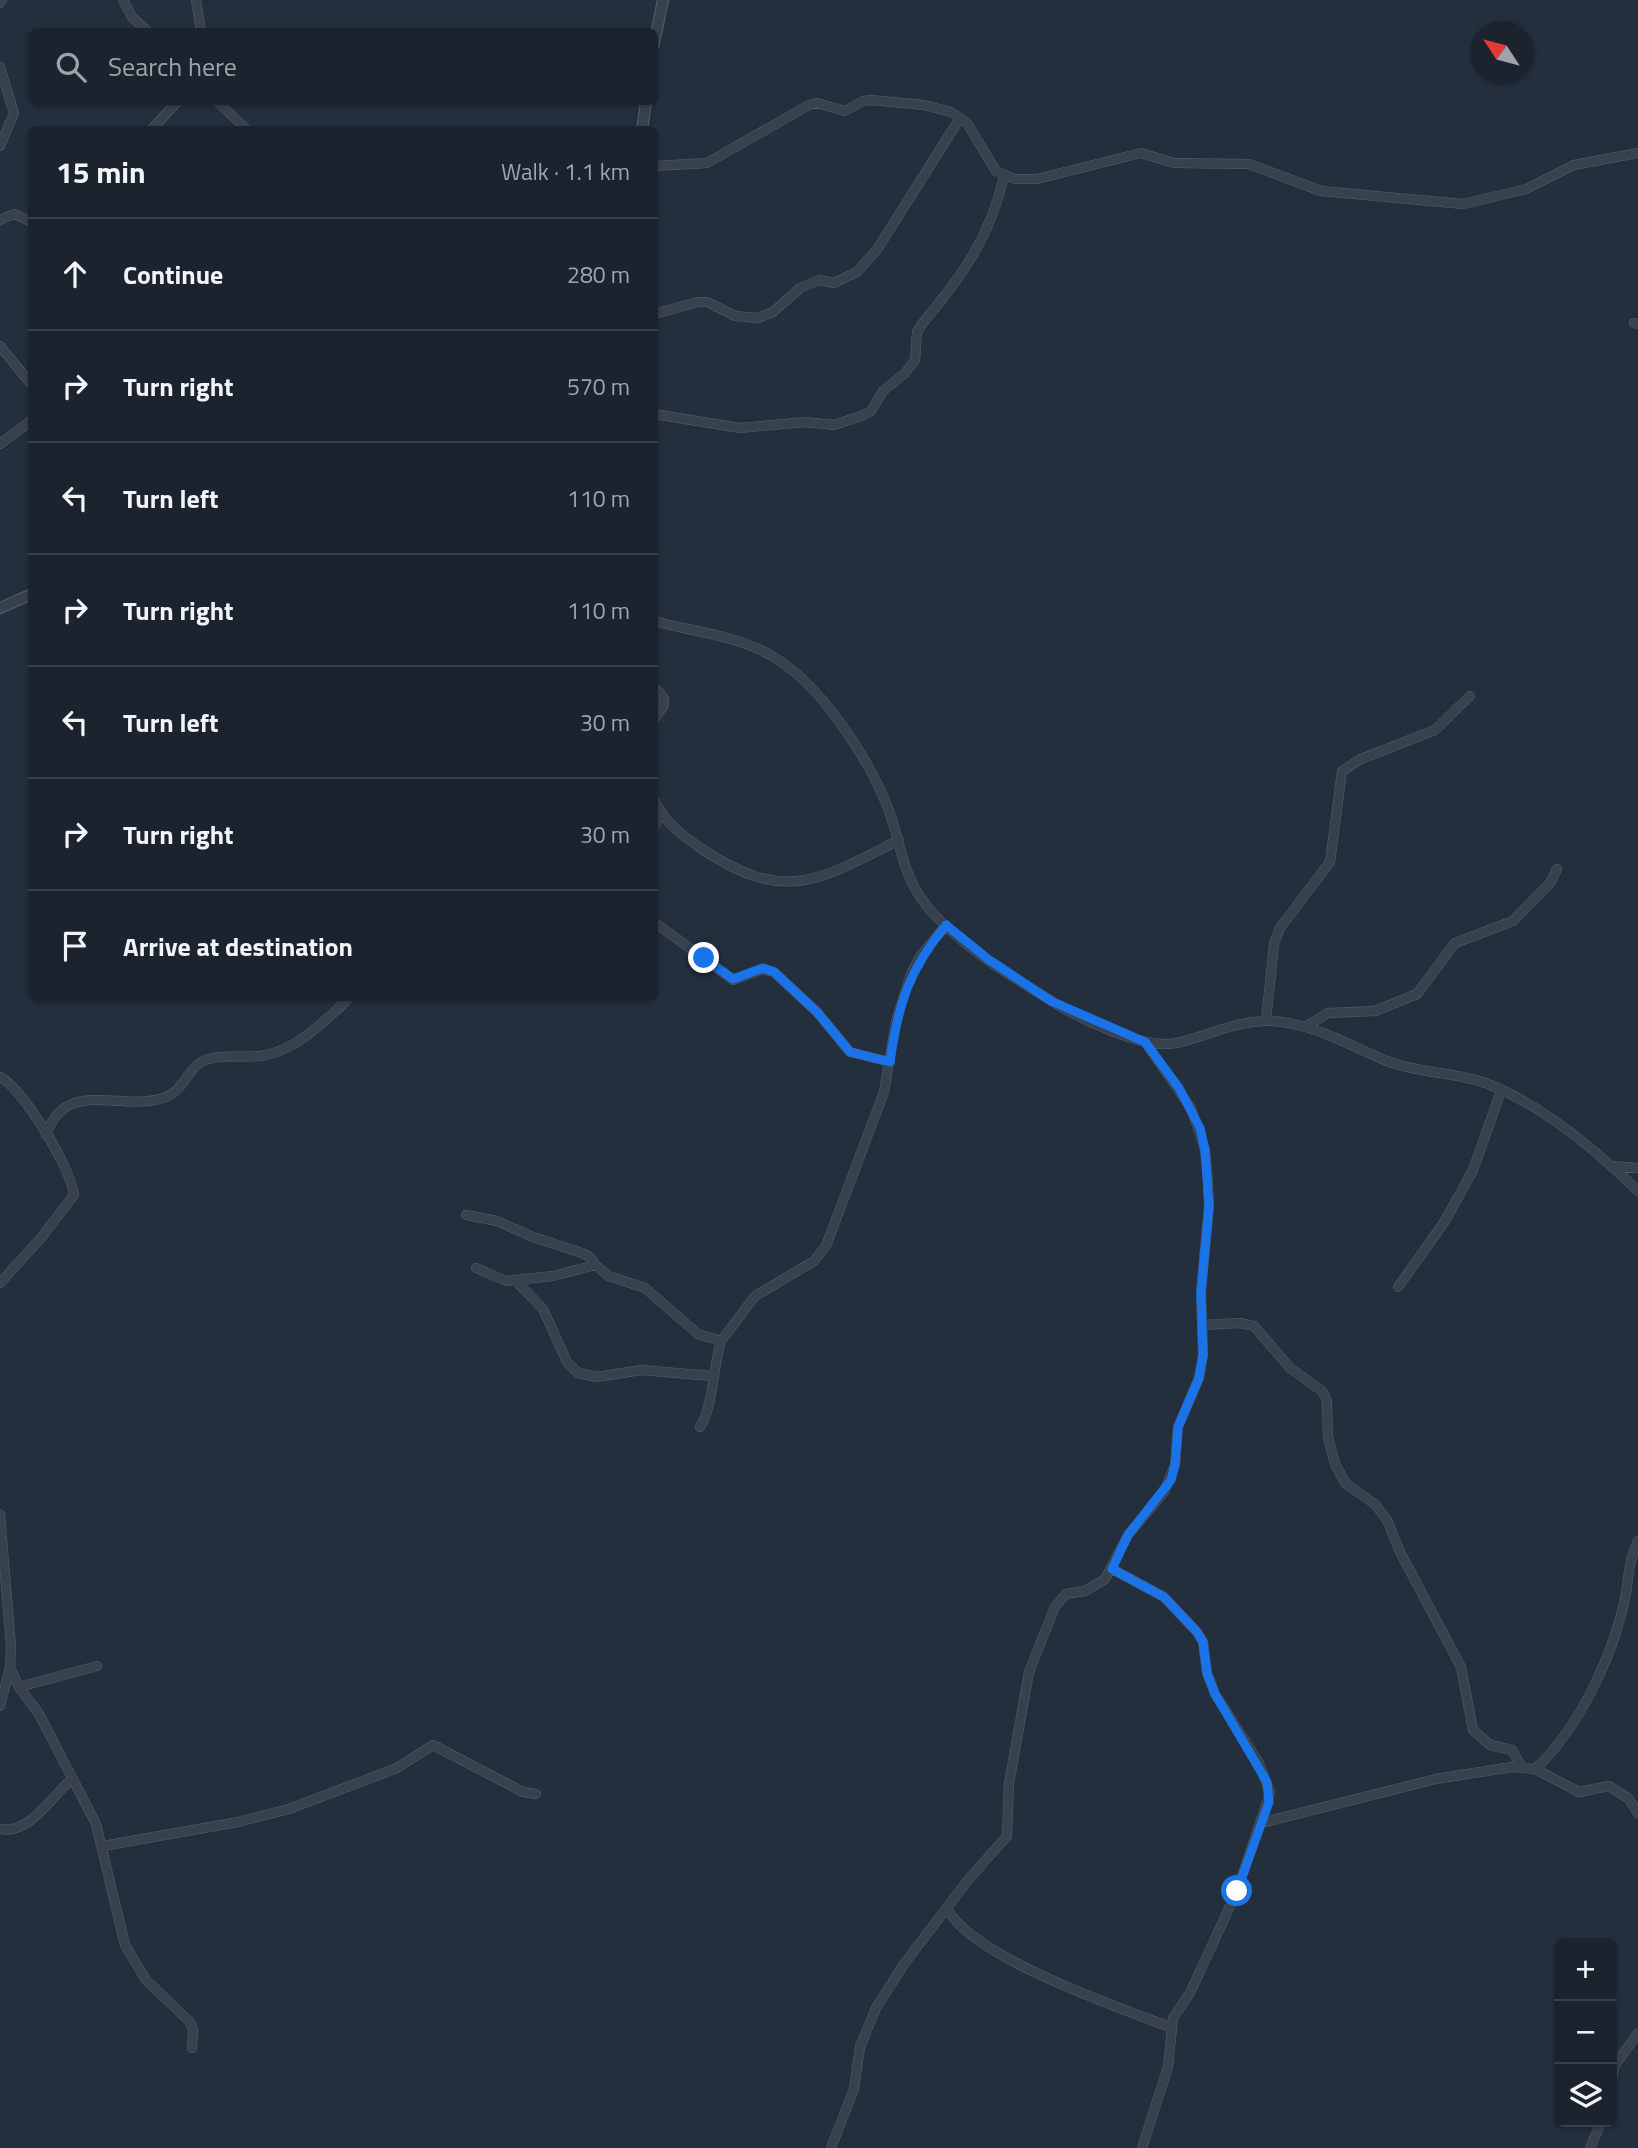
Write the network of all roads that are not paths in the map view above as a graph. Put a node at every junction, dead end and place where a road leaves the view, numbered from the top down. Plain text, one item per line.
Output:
1 (123, 0) edge
2 (196, 0) edge
3 (663, 0) edge
4 (144, 28) edge
5 (200, 28) edge
6 (657, 28) edge
7 (0, 67) edge
8 (174, 105) edge
9 (221, 105) edge
10 (646, 105) edge
11 (960, 118) junction
12 (155, 126) edge
13 (243, 126) edge
14 (643, 126) edge
15 (0, 146) edge
16 (1638, 153) edge
17 (658, 166) edge
18 (1004, 176) junction
19 (0, 220) edge
20 (28, 220) edge
21 (658, 313) edge
22 (0, 346) edge
23 (28, 379) edge
24 (658, 415) edge
25 (28, 423) edge
26 (0, 444) edge
27 (28, 596) edge
28 (0, 608) edge
29 (658, 622) edge
30 (658, 691) edge
31 (1470, 696) dead end
32 (658, 713) edge
33 (658, 809) edge
34 (660, 814) junction
35 (658, 818) edge
36 (899, 840) junction
37 (1557, 869) dead end
38 (658, 925) edge
39 (946, 925) junction
40 (346, 1001) edge
41 (1266, 1021) junction
42 (1307, 1026) junction
43 (1145, 1042) junction
44 (890, 1062) junction
45 (0, 1077) edge
46 (1501, 1091) junction
47 (46, 1135) junction
48 (1612, 1166) junction
49 (1638, 1168) edge
50 (1638, 1191) edge
51 (466, 1215) dead end
52 (595, 1265) junction
53 (476, 1268) dead end
54 (515, 1280) junction
55 (0, 1283) edge
56 (1398, 1287) dead end
57 (1204, 1325) junction
58 (721, 1341) junction
59 (712, 1376) junction
60 (701, 1427) dead end
61 (0, 1514) edge
62 (1638, 1541) edge
63 (1, 1564) edge
64 (1112, 1569) junction
65 (97, 1666) dead end
66 (10, 1668) junction
67 (19, 1687) junction
68 (0, 1706) edge
69 (1521, 1766) junction
70 (1535, 1769) junction
71 (71, 1780) junction
72 (536, 1794) dead end
73 (1638, 1814) edge
74 (1261, 1824) junction
75 (0, 1829) edge
76 (103, 1846) junction
77 (947, 1909) junction
78 (1172, 2028) junction
79 (1638, 2032) edge
80 (192, 2048) dead end
81 (1616, 2064) edge
82 (1599, 2127) edge
83 (831, 2148) edge
84 (1142, 2148) edge
85 (1590, 2148) edge

1 - 4 street
2 - 5 street
3 - 6 street
7 - 15 street
8 - 12 street
9 - 13 street
10 - 14 street
11 - 17 street
11 - 18 street
11 - 21 street
16 - 18 street
18 - 24 street
19 - 20 street
22 - 23 street
25 - 26 street
27 - 28 street
29 - 36 street
30 - 32 street
31 - 41 street
33 - 34 street
34 - 35 street
34 - 36 street
36 - 39 street
37 - 42 street
38 - 44 street
39 - 43 street
39 - 44 street
40 - 47 street
41 - 42 street
41 - 43 street
42 - 46 street
43 - 57 street
44 - 58 street
45 - 47 street
46 - 48 street
46 - 56 street
47 - 55 street
48 - 49 street
48 - 50 street
51 - 52 street
52 - 54 street
52 - 58 street
53 - 54 street
54 - 59 street
57 - 64 street
57 - 69 street
58 - 59 street
59 - 60 street
61 - 63 street
62 - 70 street
63 - 66 street
64 - 74 street
64 - 77 street
65 - 67 street
66 - 67 street
66 - 68 street
67 - 71 street
69 - 70 street
69 - 74 street
70 - 73 street
71 - 75 street
71 - 76 street
72 - 76 street
74 - 78 street
76 - 80 street
77 - 78 street
77 - 83 street
78 - 84 street
79 - 81 street
82 - 85 street

